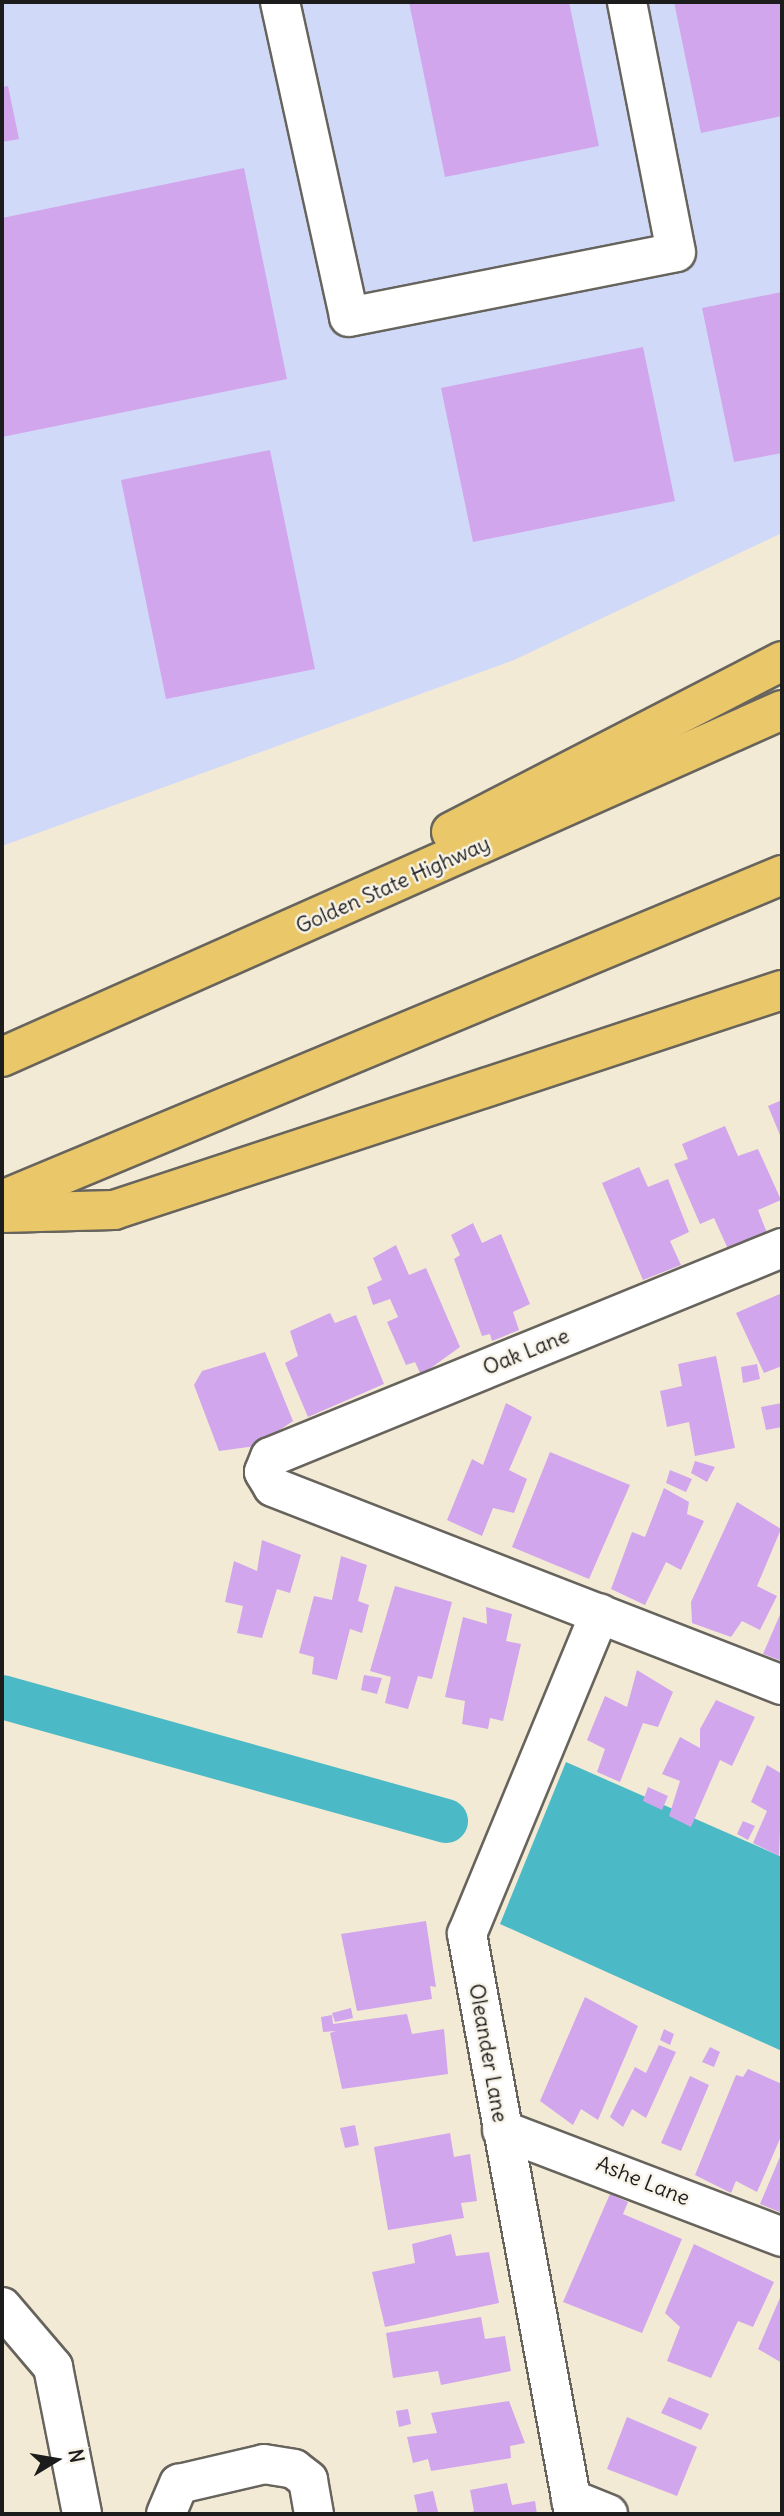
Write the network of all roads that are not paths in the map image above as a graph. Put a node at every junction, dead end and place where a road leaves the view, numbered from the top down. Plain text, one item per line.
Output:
1 (280, 2) edge
2 (627, 2) edge
3 (782, 661) edge
4 (782, 710) edge
5 (782, 875) edge
6 (782, 990) edge
7 (62, 1034) junction
8 (2, 1056) edge
9 (2, 1200) edge
10 (2, 1213) edge
11 (782, 1248) edge
12 (600, 1613) junction
13 (782, 1685) edge
14 (502, 2130) junction
15 (782, 2237) edge
16 (2, 2307) edge
17 (572, 2506) edge
18 (82, 2514) edge
19 (166, 2514) edge
20 (314, 2514) edge
21 (608, 2514) edge

1 - 2 lane
3 - 7 highway
4 - 7 highway, Golden State Highway
5 - 9 highway
6 - 10 highway
7 - 8 highway, Golden State Highway
11 - 12 lane, Oak Lane
12 - 13 lane, Oak Lane
12 - 14 lane, Oleander Lane
14 - 15 lane, Ashe Lane
14 - 17 lane, Oleander Lane
16 - 18 lane
17 - 21 lane
19 - 20 lane

